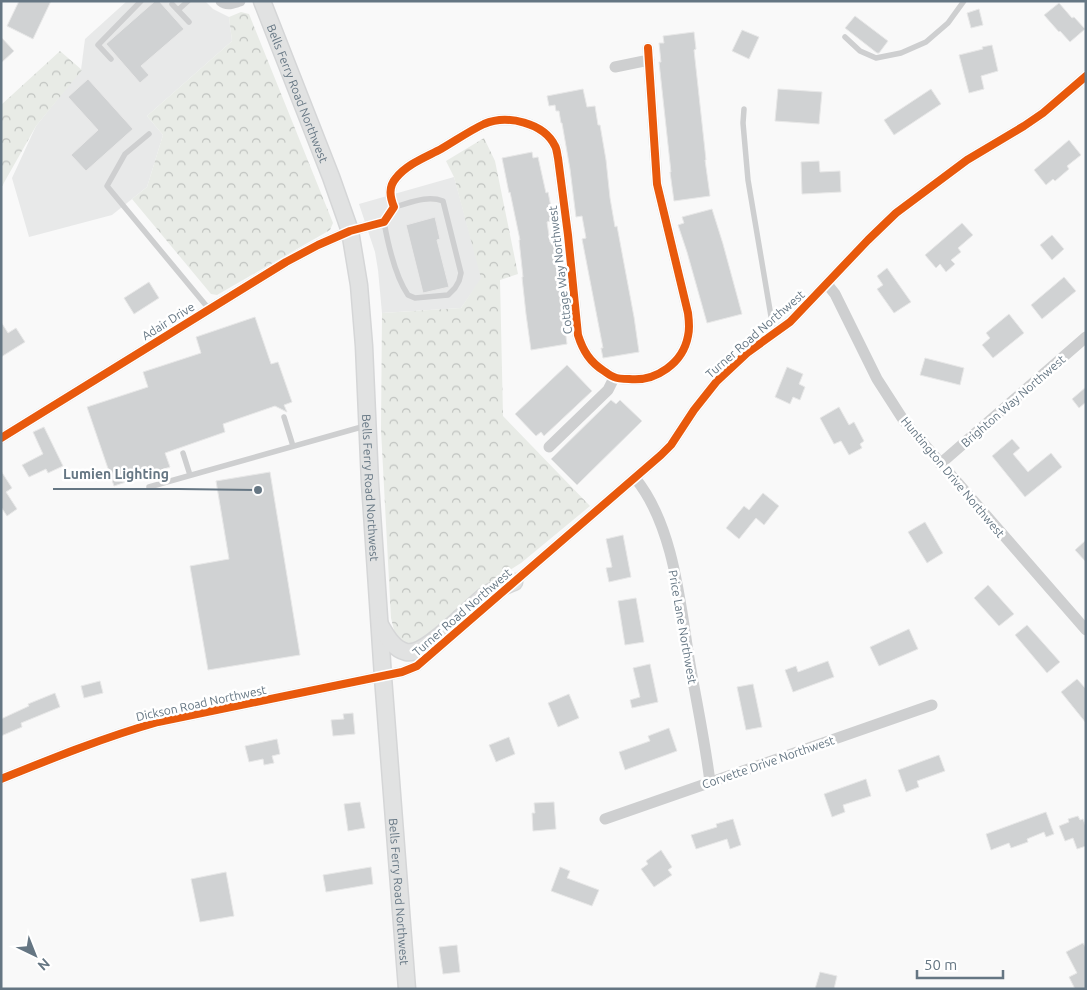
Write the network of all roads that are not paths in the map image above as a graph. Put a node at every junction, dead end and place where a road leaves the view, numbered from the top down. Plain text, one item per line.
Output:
1 (141, 1) edge
2 (188, 1) edge
3 (221, 1) edge
4 (240, 1) edge
5 (262, 1) edge
6 (964, 1) edge
7 (172, 4) dead end
8 (178, 10) junction
9 (189, 22) dead end
10 (845, 37) dead end
11 (648, 48) dead end
12 (111, 59) dead end
13 (649, 60) junction
14 (615, 67) dead end
15 (1086, 76) edge
16 (744, 109) dead end
17 (149, 134) dead end
18 (394, 207) junction
19 (384, 222) junction
20 (350, 231) junction
21 (827, 284) junction
22 (208, 309) junction
23 (774, 334) junction
24 (1086, 337) edge
25 (614, 378) junction
26 (284, 417) dead end
27 (367, 426) junction
28 (1, 438) edge
29 (293, 446) junction
30 (549, 447) dead end
31 (183, 453) dead end
32 (940, 464) junction
33 (190, 476) junction
34 (635, 478) junction
35 (148, 487) dead end
36 (514, 582) junction
37 (379, 623) junction
38 (1086, 630) edge
39 (383, 676) junction
40 (932, 705) dead end
41 (1, 779) edge
42 (710, 782) junction
43 (605, 819) dead end
44 (407, 989) edge

1 - 12 lane
2 - 8 lane
3 - 4 street
5 - 20 main road, Bells Ferry Road Northwest
6 - 10 lane
7 - 8 lane
8 - 9 lane
11 - 13 street
13 - 14 street
13 - 25 street
15 - 21 street, Turner Road Northwest
16 - 23 lane
17 - 22 lane
18 - 19 street
18 - 19 lane
18 - 25 street, Cottage Way Northwest
19 - 20 street
20 - 22 street, Adair Drive
20 - 27 main road, Bells Ferry Road Northwest
21 - 23 street, Turner Road Northwest
21 - 32 street, Huntington Drive Northwest
22 - 28 street, Adair Drive
23 - 34 street, Turner Road Northwest
24 - 32 street, Brighton Way Northwest
25 - 30 street
26 - 29 lane
27 - 29 lane
27 - 37 main road, Bells Ferry Road Northwest
29 - 33 lane
31 - 33 lane
32 - 38 street, Huntington Drive Northwest
33 - 35 lane
34 - 36 street, Turner Road Northwest
34 - 42 street, Price Lane Northwest
36 - 37 main road
36 - 39 street, Turner Road Northwest
37 - 39 main road, Bells Ferry Road Northwest
39 - 41 street, Dickson Road Northwest
39 - 44 main road, Bells Ferry Road Northwest
40 - 42 street, Corvette Drive Northwest
42 - 43 street, Corvette Drive Northwest

